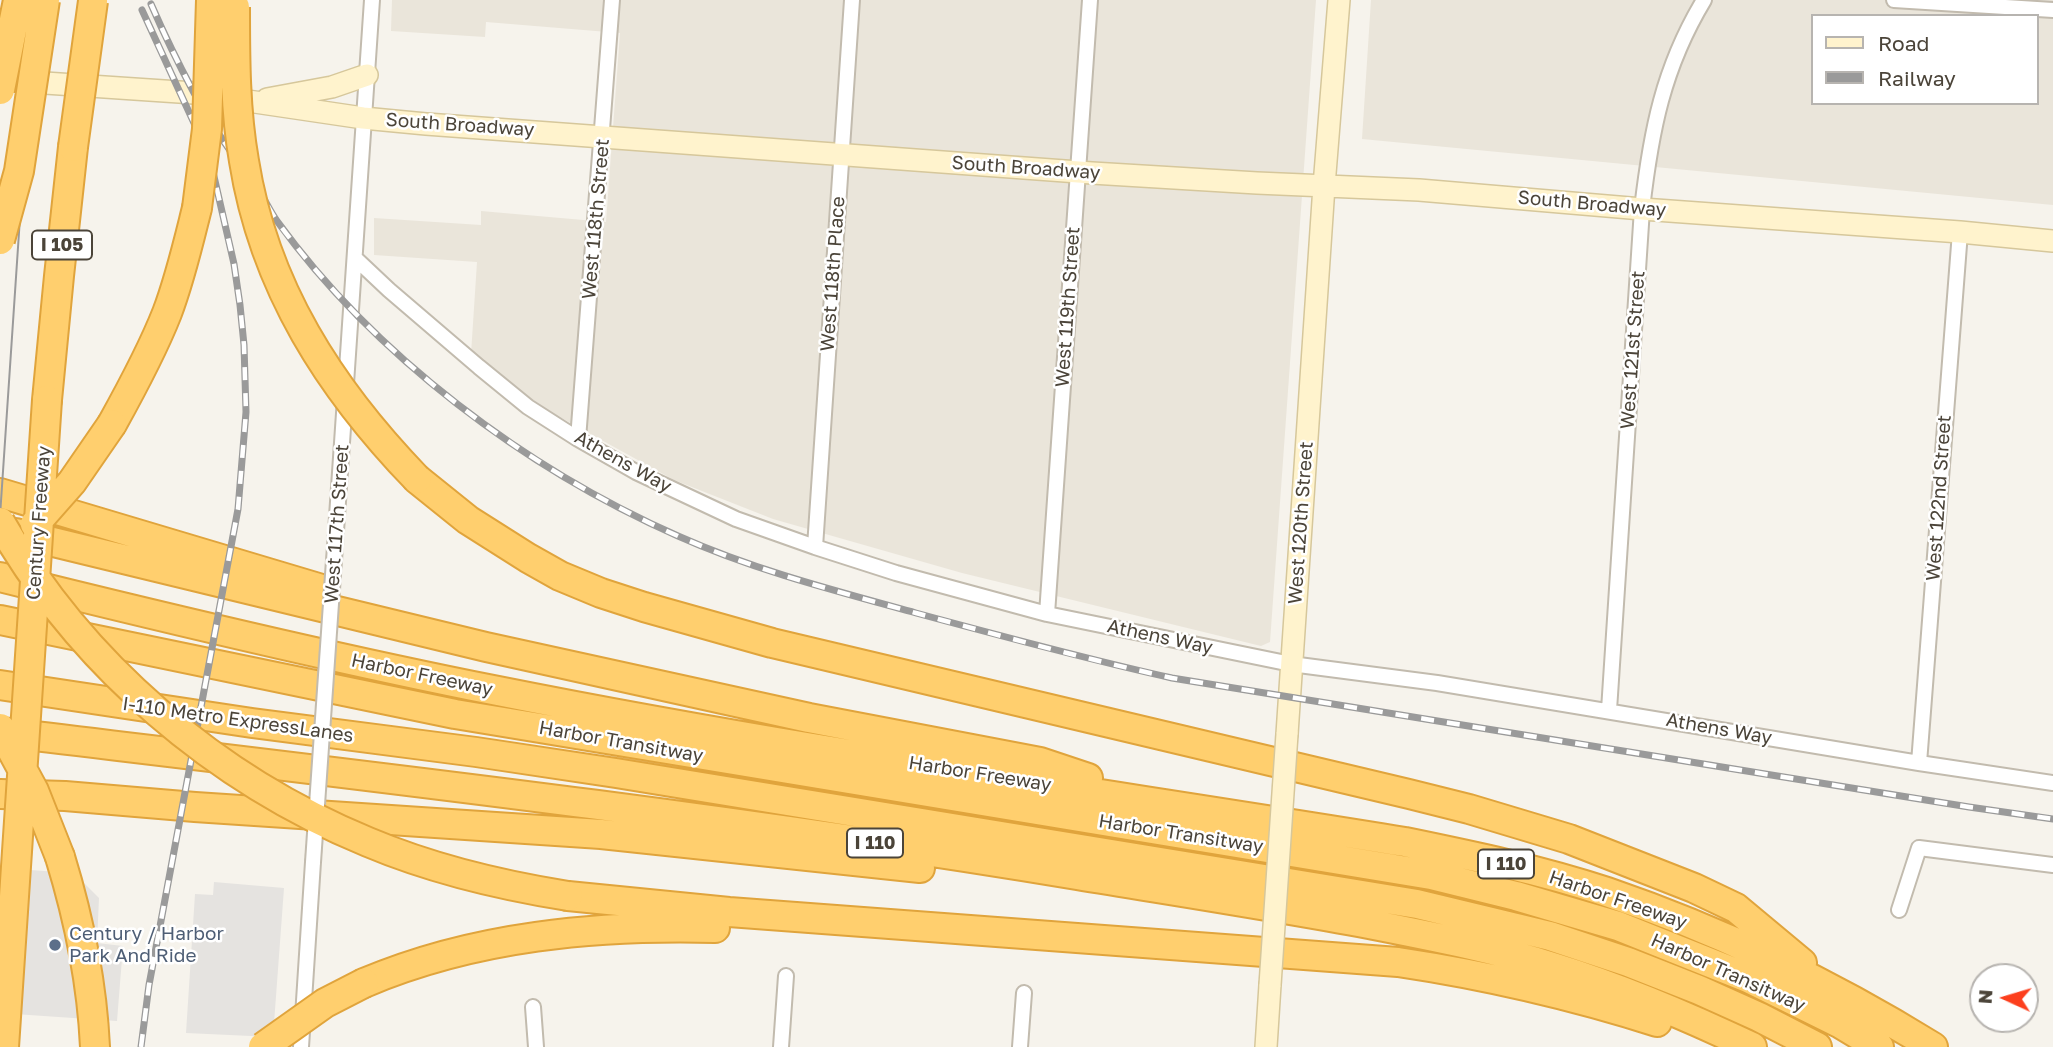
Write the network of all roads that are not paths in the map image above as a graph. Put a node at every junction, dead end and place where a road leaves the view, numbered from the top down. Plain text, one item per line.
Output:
1 (18, 0) edge
2 (45, 0) edge
3 (372, 0) edge
4 (612, 0) edge
5 (852, 0) edge
6 (1090, 0) edge
7 (1339, 0) edge
8 (1704, 0) edge
9 (1894, 0) edge
10 (93, 1) edge
11 (1932, 1) edge
12 (227, 2) edge
13 (2053, 10) edge
14 (367, 75) junction
15 (0, 80) edge
16 (0, 90) edge
17 (255, 102) junction
18 (363, 118) junction
19 (603, 136) junction
20 (841, 154) junction
21 (1077, 172) junction
22 (1324, 186) junction
23 (1642, 209) junction
24 (1959, 232) junction
25 (0, 240) edge
26 (2053, 241) edge
27 (355, 258) junction
28 (38, 396) junction
29 (578, 439) junction
30 (0, 494) edge
31 (0, 523) edge
32 (0, 529) edge
33 (815, 547) junction
34 (0, 557) edge
35 (0, 577) edge
36 (1047, 614) junction
37 (0, 620) edge
38 (1291, 664) junction
39 (586, 667) junction
40 (0, 685) edge
41 (1609, 710) junction
42 (0, 730) edge
43 (477, 752) joint
44 (1919, 763) junction
45 (2053, 783) edge
46 (0, 794) edge
47 (1160, 802) junction
48 (0, 827) edge
49 (2053, 865) edge
50 (1232, 901) junction
51 (1899, 910) dead end
52 (1081, 938) junction
53 (11, 950) junction
54 (786, 976) dead end
55 (1833, 990) junction
56 (1024, 993) dead end
57 (533, 1007) dead end
58 (4, 1047) edge
59 (18, 1047) edge
60 (95, 1047) edge
61 (263, 1047) edge
62 (301, 1047) edge
63 (536, 1047) edge
64 (780, 1047) edge
65 (1020, 1047) edge
66 (1266, 1047) edge
67 (1729, 1047) edge
68 (1752, 1047) edge
69 (1817, 1047) edge
70 (1879, 1047) edge
71 (1933, 1047) edge

1 - 16 highway, bridge
2 - 25 highway, bridge
3 - 14 street, West 117th Street
4 - 19 street, West 118th Street
5 - 20 street, West 118th Place
6 - 21 street, West 119th Street
7 - 22 main road, West 120th Street
8 - 23 street, West 121st Street
9 - 11 street
10 - 28 highway, Century Freeway / I 105, bridge
11 - 13 street
12 - 34 highway, bridge
12 - 55 highway, bridge
14 - 17 main road
14 - 18 street, West 117th Street
15 - 17 main road, South Broadway
17 - 18 main road, South Broadway
18 - 19 main road, South Broadway
18 - 27 street, West 117th Street
19 - 20 main road, South Broadway
19 - 29 street, West 118th Street
20 - 21 main road, South Broadway
20 - 33 street, West 118th Place
21 - 22 main road, South Broadway
21 - 36 street, West 119th Street
22 - 23 main road, South Broadway
22 - 38 main road, West 120th Street
23 - 24 main road, South Broadway
23 - 41 street, West 121st Street
24 - 26 main road, South Broadway
24 - 44 street, West 122nd Street
27 - 29 street, Athens Way
27 - 62 street, West 117th Street, bridge
28 - 48 highway, bridge
28 - 53 highway, Century Freeway / I 105, bridge
29 - 33 street, Athens Way
30 - 39 highway
31 - 52 highway, bridge
32 - 39 highway
33 - 36 street, Athens Way
35 - 47 highway, Harbor Freeway / I 110
36 - 38 street, Athens Way
37 - 70 highway, Harbor Transitway
38 - 41 street, Athens Way
38 - 66 main road, West 120th Street, bridge
39 - 47 highway
40 - 43 highway, I-110 Metro ExpressLanes
41 - 44 street, Athens Way
42 - 50 highway, I 110
42 - 60 highway, bridge
43 - 69 highway, Harbor Transitway
44 - 45 street, Athens Way
46 - 50 highway
47 - 55 highway, Harbor Freeway / I 110
49 - 51 street
50 - 68 highway, I 110
52 - 61 highway, bridge
52 - 67 highway
53 - 58 highway, Century Freeway / I 105, bridge
53 - 59 highway, bridge
54 - 64 street
55 - 71 highway, Harbor Freeway / I 110
56 - 65 street
57 - 63 street

